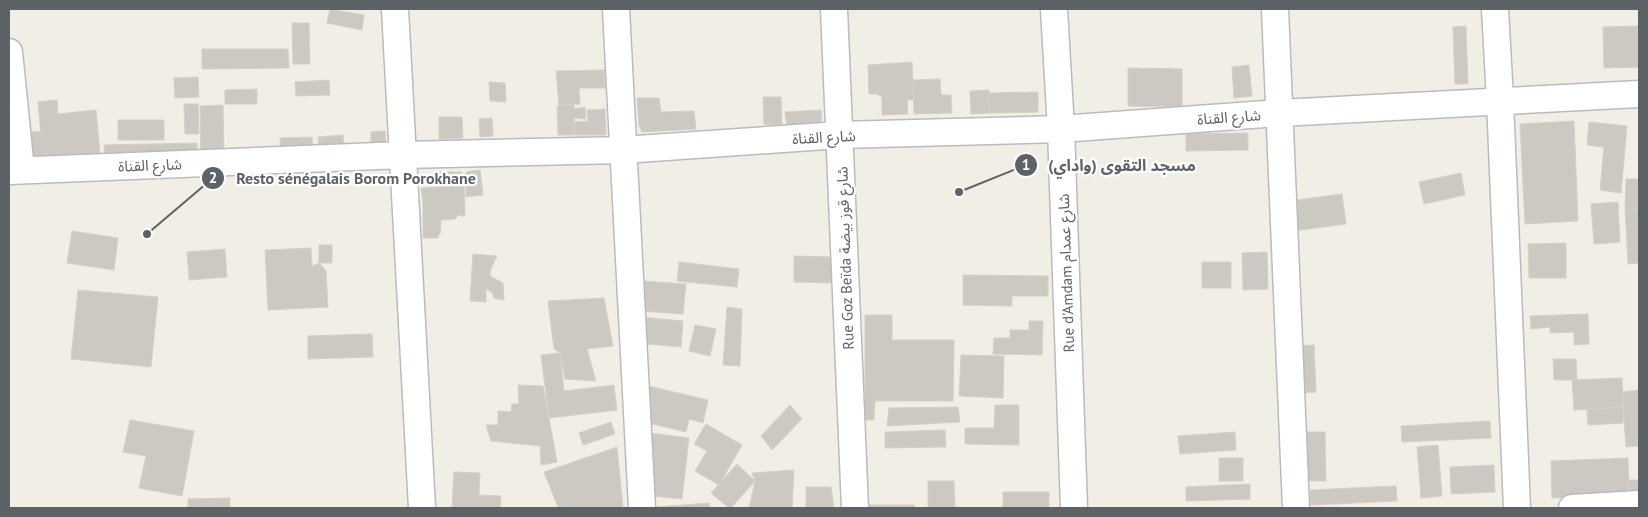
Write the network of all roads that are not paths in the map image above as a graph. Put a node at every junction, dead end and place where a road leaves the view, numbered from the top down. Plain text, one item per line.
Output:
1 (395, 9) edge
2 (616, 9) edge
3 (834, 9) edge
4 (1054, 9) edge
5 (1275, 9) edge
6 (1494, 9) edge
7 (9, 52) edge
8 (1639, 94) edge
9 (1500, 100) junction
10 (1280, 113) junction
11 (1061, 129) junction
12 (840, 135) junction
13 (623, 150) junction
14 (403, 156) junction
15 (15, 171) edge
16 (1639, 504) edge
17 (422, 508) edge
18 (642, 508) edge
19 (855, 508) edge
20 (1074, 508) edge
21 (1296, 508) edge
22 (1517, 508) edge
23 (1572, 508) edge

1 - 14 street
2 - 13 street
3 - 12 street, Rue Goz Beïda شارع قوز بيضة
4 - 11 street, Rue d'Amdam شارع عمدام
5 - 10 street
6 - 9 street
7 - 15 street
8 - 9 street, شارع القناة
9 - 10 street, شارع القناة
9 - 22 street
10 - 11 street, شارع القناة
10 - 21 street
11 - 12 street, شارع القناة
11 - 20 street, Rue d'Amdam شارع عمدام
12 - 13 street, شارع القناة
12 - 19 street, Rue Goz Beïda شارع قوز بيضة
13 - 14 street, شارع القناة
13 - 18 street
14 - 15 street, شارع القناة
14 - 17 street
16 - 23 street

